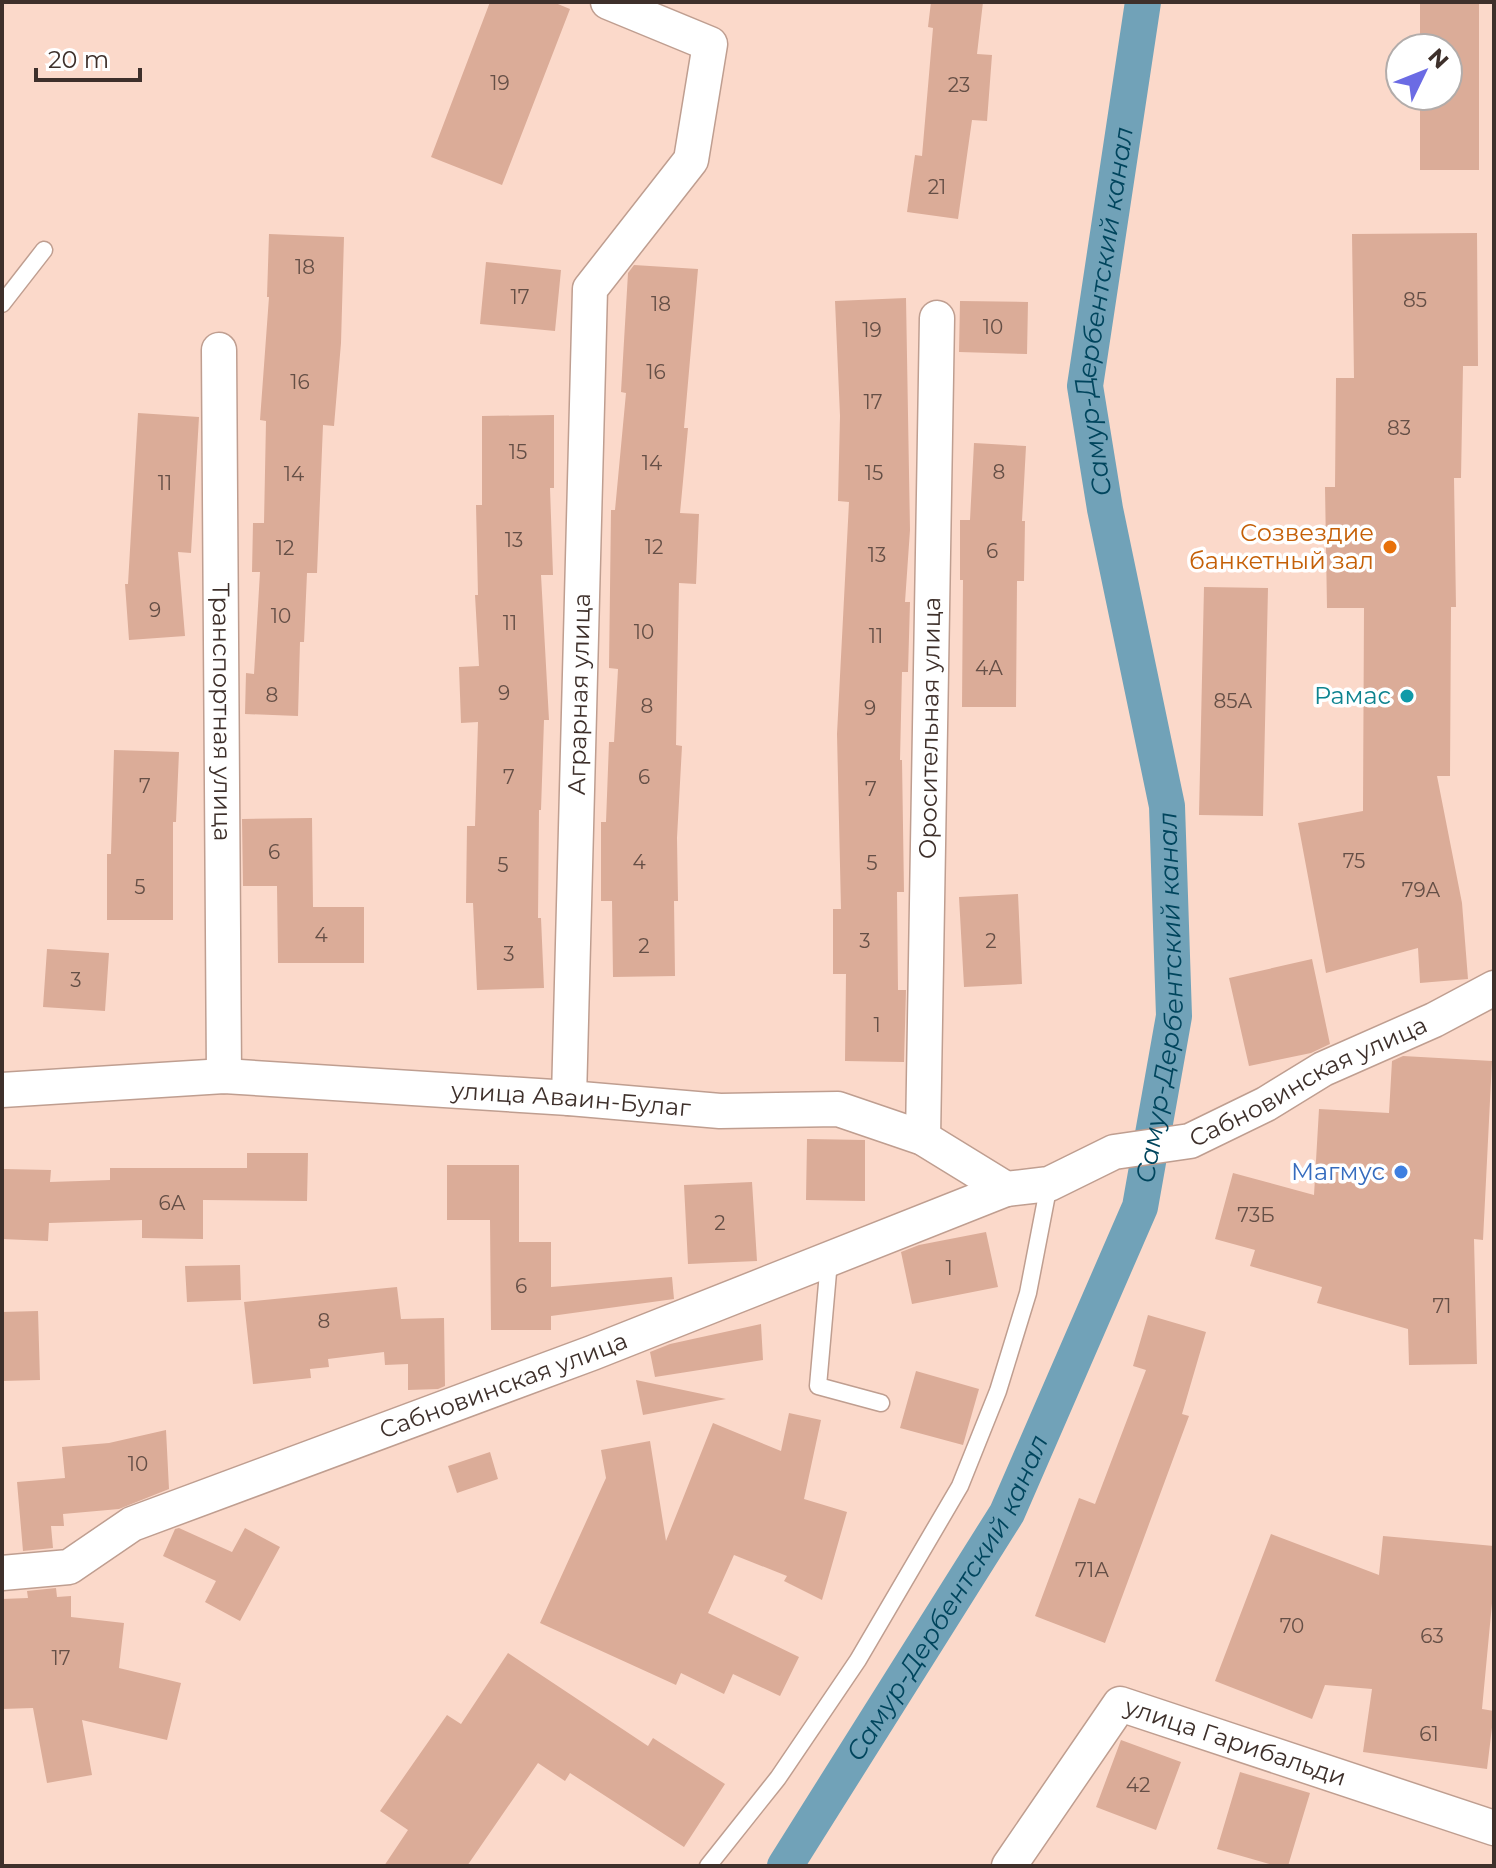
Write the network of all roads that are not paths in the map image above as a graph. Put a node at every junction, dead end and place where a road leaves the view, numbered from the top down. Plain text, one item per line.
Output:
1 (608, 2) edge
2 (44, 250) dead end
3 (2, 304) edge
4 (937, 318) dead end
5 (219, 350) dead end
6 (1494, 988) edge
7 (224, 1076) junction
8 (2, 1090) edge
9 (569, 1098) junction
10 (923, 1138) junction
11 (1049, 1184) junction
12 (1006, 1189) junction
13 (829, 1261) junction
14 (881, 1403) dead end
15 (2, 1573) edge
16 (1494, 1828) edge
17 (708, 1866) edge
18 (1009, 1866) edge

1 - 9 street, Аграрная улица
2 - 3 lane
4 - 10 street, Оросительная улица
5 - 7 street, Транспортная улица
6 - 11 street, Сабновинская улица
7 - 8 street, улица Аваин-Булаг
7 - 9 street, улица Аваин-Булаг
9 - 10 street, улица Аваин-Булаг
10 - 12 street, улица Аваин-Булаг
11 - 12 street
11 - 17 lane
12 - 13 street, Сабновинская улица
13 - 14 lane
13 - 15 street, Сабновинская улица
16 - 18 street, улица Гарибальди

